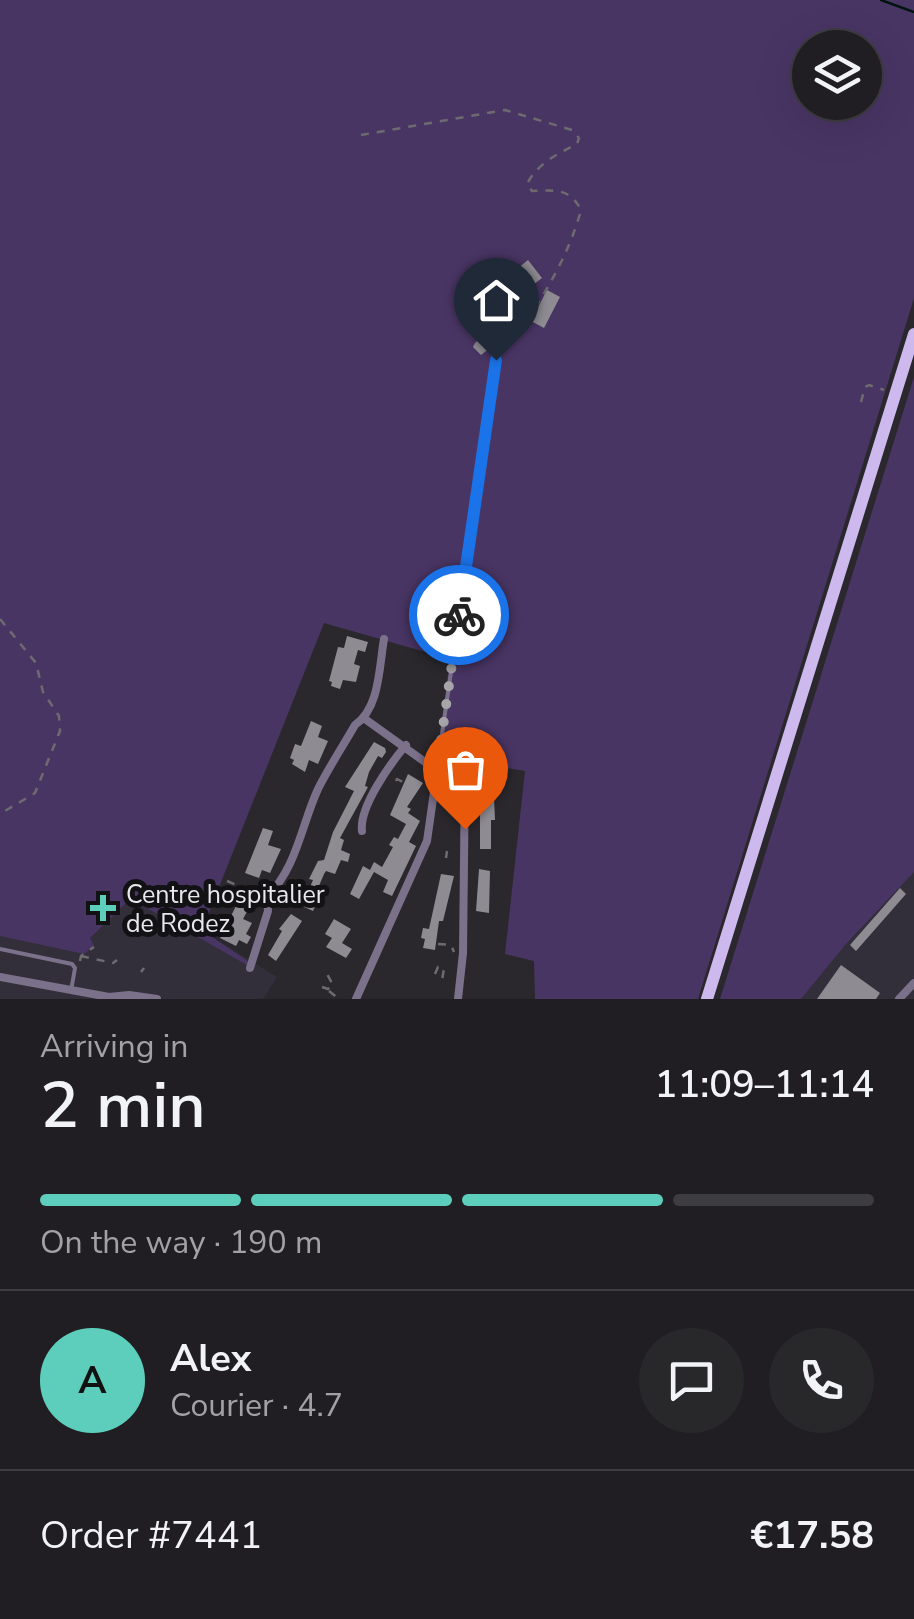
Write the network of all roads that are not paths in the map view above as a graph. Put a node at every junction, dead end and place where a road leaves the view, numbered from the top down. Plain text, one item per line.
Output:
1 (914, 334) edge
2 (496, 360) road end
3 (384, 639) dead end
4 (364, 718) junction
5 (406, 746) junction
6 (437, 769) junction
7 (465, 770) dead end
8 (464, 790) junction
9 (362, 831) dead end
10 (0, 948) edge
11 (250, 968) dead end
12 (0, 976) edge
13 (914, 984) edge
14 (66, 990) junction
15 (58, 999) edge
16 (156, 999) edge
17 (356, 999) edge
18 (458, 999) edge
19 (707, 999) edge
20 (899, 999) edge

1 - 19 main road
2 - 6 lane
3 - 4 street
4 - 5 street
4 - 11 street
5 - 6 street
5 - 9 street
6 - 8 street
6 - 17 street
7 - 8 street
8 - 18 street
10 - 14 lane
12 - 14 street
13 - 20 street
14 - 15 lane
14 - 16 street

